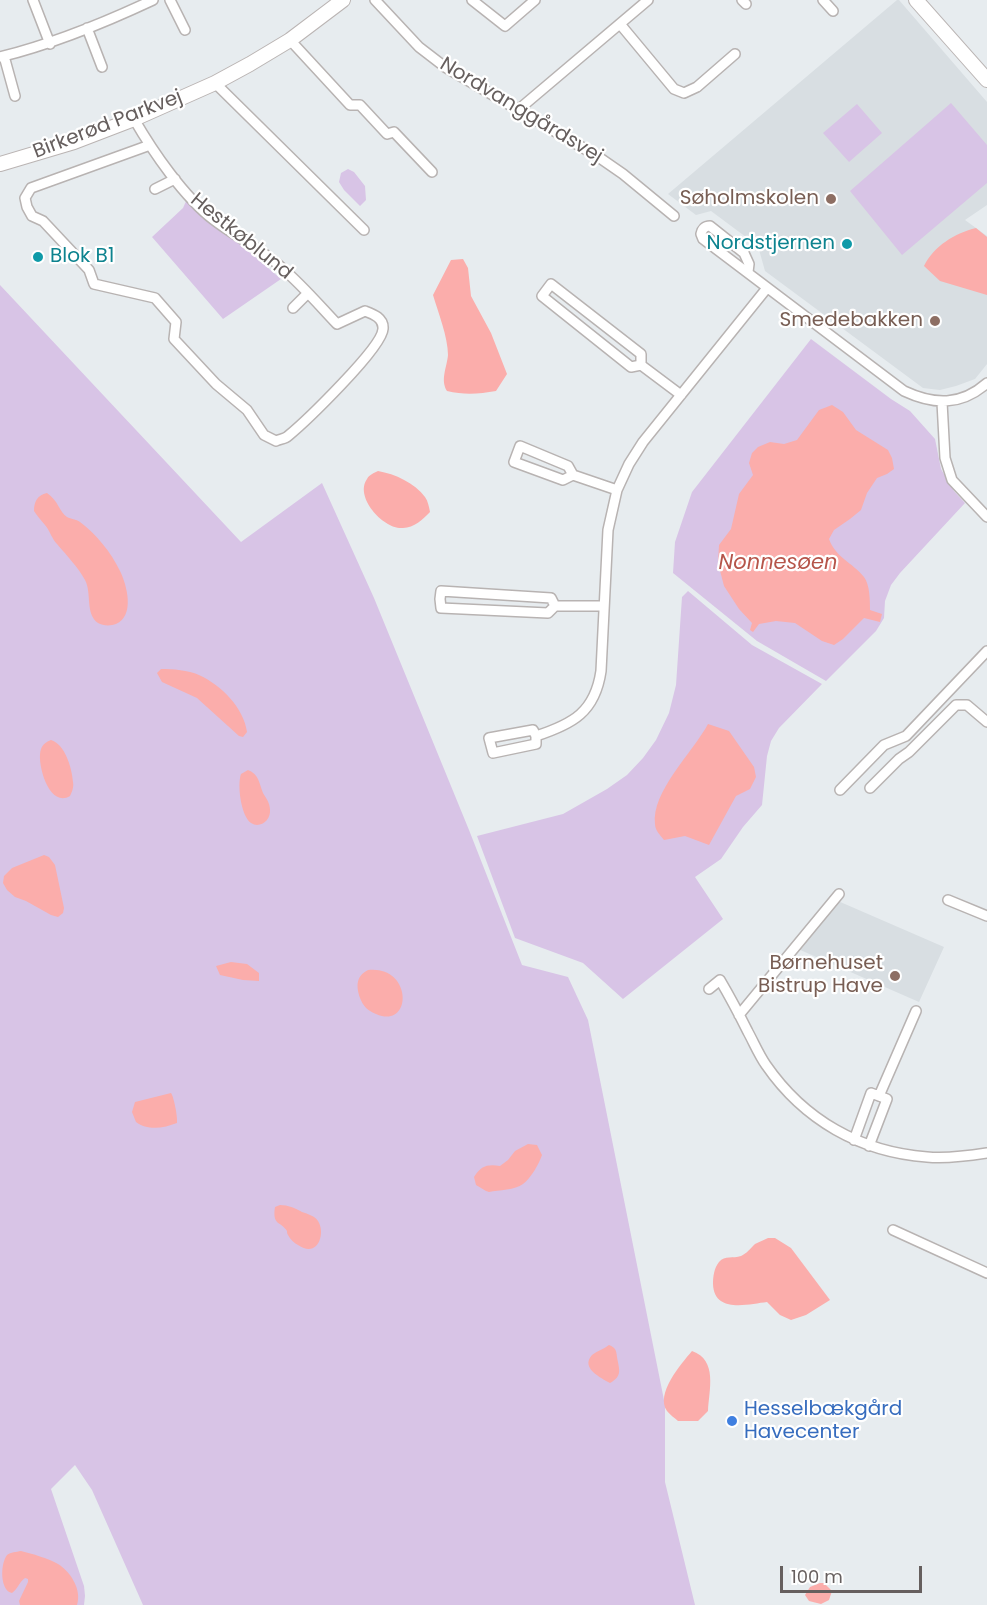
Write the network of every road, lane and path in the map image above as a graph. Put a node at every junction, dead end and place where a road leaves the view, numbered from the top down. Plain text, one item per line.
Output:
1 (33, 0) edge
2 (153, 0) edge
3 (170, 0) edge
4 (343, 0) edge
5 (375, 0) edge
6 (472, 0) edge
7 (535, 0) edge
8 (648, 0) edge
9 (823, 0) edge
10 (916, 0) edge
11 (833, 11) dead end
12 (620, 24) junction
13 (87, 28) junction
14 (185, 30) dead end
15 (290, 40) junction
16 (50, 44) junction
17 (735, 54) dead end
18 (2, 57) edge
19 (102, 68) dead end
20 (987, 80) edge
21 (215, 83) junction
22 (15, 96) dead end
23 (518, 110) junction
24 (134, 120) junction
25 (150, 145) junction
26 (0, 164) edge
27 (432, 172) dead end
28 (175, 179) junction
29 (155, 189) dead end
30 (674, 216) dead end
31 (364, 230) dead end
32 (748, 272) junction
33 (767, 288) junction
34 (308, 294) junction
35 (293, 308) dead end
36 (641, 365) junction
37 (987, 383) edge
38 (681, 395) junction
39 (942, 402) junction
40 (573, 475) junction
41 (617, 490) junction
42 (987, 518) edge
43 (555, 606) junction
44 (604, 606) junction
45 (987, 651) edge
46 (987, 722) edge
47 (536, 736) junction
48 (870, 788) dead end
49 (840, 790) dead end
50 (839, 894) dead end
51 (948, 900) dead end
52 (987, 916) edge
53 (709, 988) dead end
54 (916, 1011) dead end
55 (739, 1015) junction
56 (879, 1096) junction
57 (854, 1140) junction
58 (869, 1146) junction
59 (987, 1153) edge
60 (892, 1230) dead end
61 (987, 1273) edge

1 - 16 street
2 - 13 street
3 - 14 street
4 - 15 street, Birkerød Parkvej
5 - 23 street, Nordvanggårdsvej
6 - 7 street
8 - 12 street
9 - 11 street
10 - 20 street
12 - 17 street
12 - 23 street
13 - 16 street
13 - 19 street
15 - 21 street, Birkerød Parkvej
15 - 27 street
16 - 18 street
18 - 22 street
21 - 24 street, Birkerød Parkvej
21 - 31 street
23 - 30 street, Nordvanggårdsvej
24 - 25 street, Hestkøblund
24 - 26 street, Birkerød Parkvej
25 - 28 street, Hestkøblund
25 - 34 street, Hestkøblund
28 - 29 street, Hestkøblund
28 - 34 street, Hestkøblund
32 - 32 street
32 - 33 street
33 - 38 street
33 - 39 street
34 - 35 street, Hestkøblund
36 - 36 street
36 - 38 street
37 - 39 street
38 - 41 street
39 - 42 street
40 - 40 street
40 - 41 street
41 - 44 street
43 - 43 street
43 - 44 street
44 - 47 street
45 - 49 street
46 - 48 street
47 - 47 street
50 - 55 street
51 - 52 street
53 - 55 street
54 - 56 street
55 - 57 street
56 - 57 street
56 - 58 street
57 - 58 street
58 - 59 street
60 - 61 street

